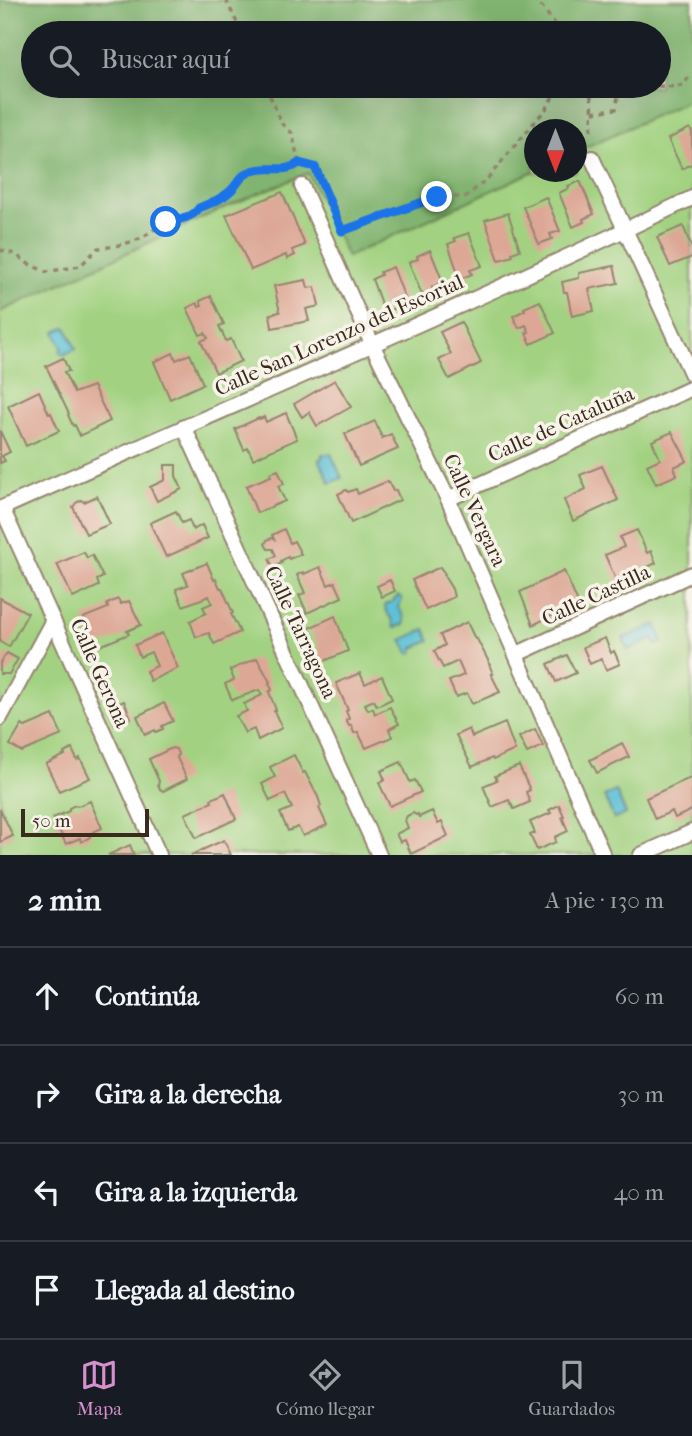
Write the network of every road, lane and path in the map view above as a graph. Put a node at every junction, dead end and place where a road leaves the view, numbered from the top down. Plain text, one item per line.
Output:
1 (226, 0) edge
2 (533, 0) edge
3 (542, 0) edge
4 (543, 8) junction
5 (236, 21) edge
6 (552, 21) edge
7 (692, 75) edge
8 (671, 87) edge
9 (271, 98) edge
10 (552, 98) edge
11 (591, 98) edge
12 (618, 98) edge
13 (593, 112) junction
14 (591, 131) dead end
15 (592, 158) dead end
16 (299, 163) junction
17 (302, 186) dead end
18 (692, 198) edge
19 (624, 230) junction
20 (0, 250) edge
21 (372, 344) junction
22 (692, 375) edge
23 (692, 388) edge
24 (184, 427) junction
25 (447, 499) junction
26 (2, 508) joint
27 (692, 574) edge
28 (54, 620) junction
29 (517, 654) junction
30 (0, 718) edge
31 (692, 832) edge
32 (601, 854) edge
33 (159, 855) edge
34 (379, 855) edge
35 (641, 855) edge

1 - 5 path
2 - 4 path
3 - 4 path
4 - 6 path
7 - 8 path
9 - 16 path
10 - 16 path
11 - 13 path
12 - 13 path
13 - 14 path
15 - 19 street
16 - 20 path
17 - 21 street, Calle Vergara
18 - 19 street, Calle San Lorenzo del Escorial
19 - 21 street, Calle San Lorenzo del Escorial
19 - 22 street
21 - 24 street, Calle San Lorenzo del Escorial
21 - 25 street, Calle Vergara
23 - 25 street, Calle de Cataluña
24 - 26 street, Calle San Lorenzo del Escorial
24 - 34 street, Calle Tarragona
25 - 29 street, Calle Vergara
26 - 28 street, Calle Gerona
27 - 29 street, Calle Castilla
28 - 30 street
28 - 33 street, Calle Gerona
29 - 32 street, Calle Vergara
31 - 35 street

